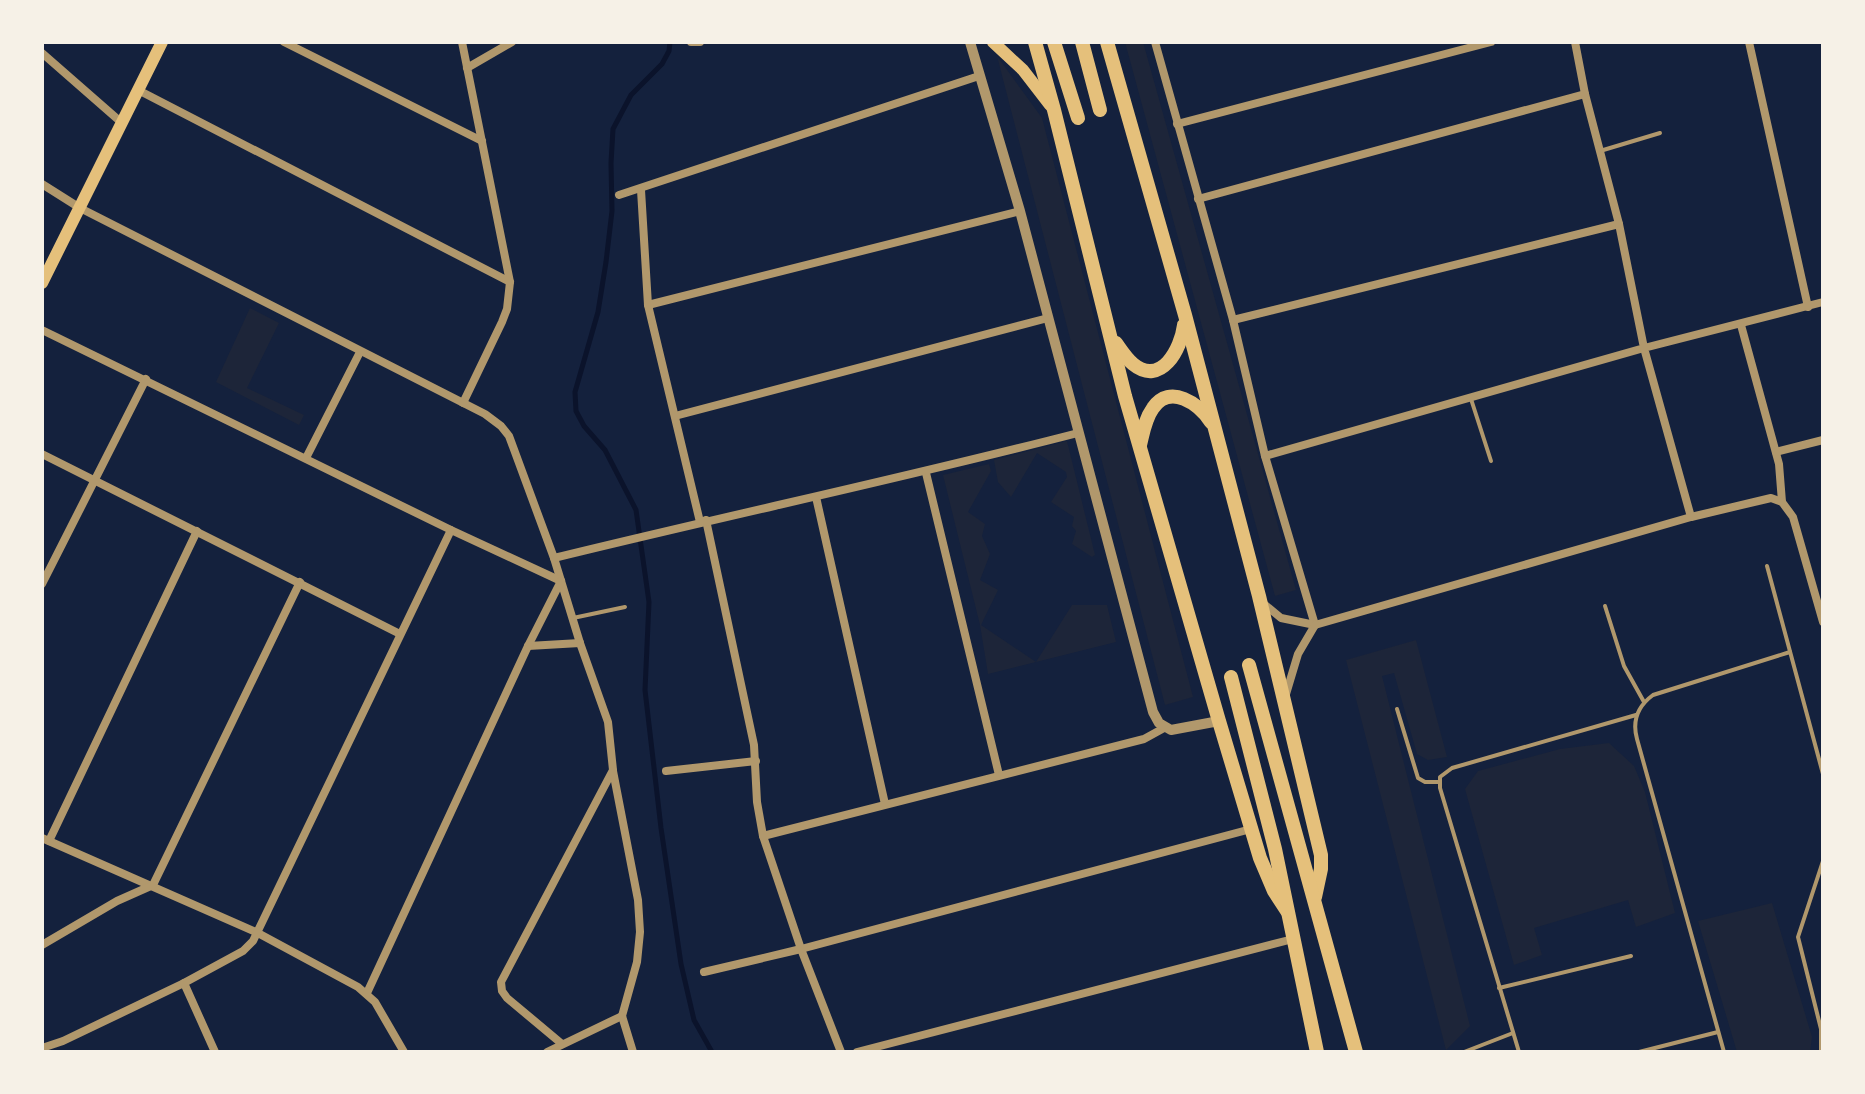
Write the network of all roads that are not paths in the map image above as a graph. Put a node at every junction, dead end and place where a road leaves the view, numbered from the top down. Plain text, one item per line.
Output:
1 (162, 42) edge
2 (284, 42) edge
3 (462, 42) edge
4 (512, 42) edge
5 (691, 42) edge
6 (700, 42) edge
7 (970, 42) edge
8 (993, 42) edge
9 (1035, 42) edge
10 (1054, 42) edge
11 (1082, 42) edge
12 (1107, 42) edge
13 (1155, 42) edge
14 (1491, 42) edge
15 (1575, 42) edge
16 (1749, 42) edge
17 (42, 53) edge
18 (467, 68) junction
19 (979, 76) junction
20 (138, 90) junction
21 (1585, 94) junction
22 (1054, 110) junction
23 (1100, 110) dead end
24 (1078, 118) dead end
25 (122, 123) junction
26 (1177, 124) junction
27 (1660, 133) dead end
28 (482, 141) junction
29 (1600, 151) junction
30 (42, 184) edge
31 (641, 190) junction
32 (619, 195) dead end
33 (1198, 199) junction
34 (80, 208) junction
35 (1020, 211) junction
36 (1619, 224) junction
37 (510, 282) junction
38 (42, 283) edge
39 (1823, 302) edge
40 (648, 305) junction
41 (1808, 307) junction
42 (1185, 315) junction
43 (1048, 318) junction
44 (1233, 320) junction
45 (1741, 325) junction
46 (42, 330) edge
47 (1111, 336) junction
48 (1644, 348) junction
49 (360, 352) junction
50 (146, 379) junction
51 (1471, 399) junction
52 (463, 403) junction
53 (675, 416) junction
54 (1214, 425) junction
55 (1078, 433) junction
56 (1823, 440) edge
57 (1140, 445) junction
58 (1776, 452) junction
59 (42, 454) edge
60 (1265, 456) junction
61 (306, 458) junction
62 (1491, 461) dead end
63 (926, 473) junction
64 (94, 478) junction
65 (816, 497) junction
66 (1782, 502) junction
67 (1691, 517) junction
68 (703, 521) junction
69 (451, 530) junction
70 (197, 531) junction
71 (554, 558) junction
72 (1767, 566) dead end
73 (561, 581) junction
74 (300, 582) junction
75 (42, 584) edge
76 (1259, 596) junction
77 (1605, 606) dead end
78 (625, 607) dead end
79 (573, 618) junction
80 (1823, 622) edge
81 (1315, 625) junction
82 (400, 634) junction
83 (580, 643) junction
84 (528, 646) junction
85 (1790, 652) junction
86 (1249, 665) dead end
87 (1231, 677) dead end
88 (1284, 701) junction
89 (1644, 702) junction
90 (1397, 709) dead end
91 (1637, 715) junction
92 (1219, 721) junction
93 (1164, 728) junction
94 (756, 761) junction
95 (613, 770) junction
96 (666, 771) dead end
97 (1823, 774) edge
98 (999, 775) junction
99 (1439, 782) junction
100 (885, 804) junction
101 (1251, 829) junction
102 (763, 836) junction
103 (45, 840) edge
104 (1823, 861) edge
105 (153, 885) junction
106 (1315, 897) junction
107 (1287, 911) junction
108 (256, 932) junction
109 (1293, 939) junction
110 (42, 945) edge
111 (801, 949) junction
112 (1631, 956) dead end
113 (704, 972) dead end
114 (184, 983) junction
115 (1499, 988) junction
116 (367, 993) junction
117 (622, 1016) junction
118 (1718, 1032) junction
119 (1513, 1033) junction
120 (63, 1041) junction
121 (562, 1044) junction
122 (42, 1048) edge
123 (68, 1052) edge
124 (215, 1052) edge
125 (404, 1052) edge
126 (547, 1052) edge
127 (633, 1052) edge
128 (841, 1052) edge
129 (857, 1052) edge
130 (1315, 1052) edge
131 (1356, 1052) edge
132 (1464, 1052) edge
133 (1519, 1052) edge
134 (1639, 1052) edge
135 (1724, 1052) edge
136 (1821, 1052) edge

1 - 20 main road
2 - 28 street
3 - 18 street
4 - 18 street
5 - 6 street
7 - 19 street
8 - 22 main road
9 - 22 main road
10 - 24 main road
11 - 23 main road
12 - 42 main road
13 - 26 street
14 - 26 street
15 - 21 street
16 - 41 street
17 - 25 street
18 - 28 street
19 - 31 street
19 - 35 street
20 - 25 main road
20 - 37 street
21 - 29 street
21 - 33 street
22 - 47 main road
25 - 34 main road
26 - 33 street
27 - 29 lane
28 - 37 street
29 - 36 street
30 - 34 street
31 - 32 street
31 - 40 street
33 - 44 street
34 - 38 main road
34 - 49 street
35 - 40 street
35 - 43 street
36 - 44 street
36 - 48 street
37 - 52 street
39 - 41 street
40 - 53 street
41 - 45 street
42 - 47 main road
42 - 54 main road
43 - 53 street
43 - 55 street
44 - 60 street
45 - 48 street
45 - 58 street
46 - 50 street
47 - 57 main road
48 - 51 street
48 - 67 street
49 - 52 street
49 - 61 street
50 - 61 street
50 - 64 street
51 - 60 street
51 - 62 lane
52 - 71 street
53 - 68 street
54 - 57 main road
54 - 76 main road
55 - 63 street
55 - 93 street
56 - 58 street
57 - 92 main road
58 - 66 street
59 - 64 street
60 - 81 street
61 - 69 street
63 - 65 street
63 - 98 street
64 - 70 street
64 - 75 street
65 - 68 street
65 - 100 street
66 - 67 street
66 - 80 street
67 - 81 street
68 - 71 street
68 - 94 street
69 - 73 street
69 - 82 street
70 - 74 street
70 - 103 street
71 - 73 street
72 - 85 lane
73 - 79 street
73 - 84 street
74 - 82 street
74 - 105 street
76 - 81 street
76 - 88 main road
77 - 89 lane
78 - 79 lane
79 - 83 street
81 - 88 street
82 - 108 street
83 - 84 street
83 - 95 street
84 - 116 street
85 - 89 lane
85 - 97 lane
86 - 106 main road
87 - 107 main road
88 - 106 main road
89 - 91 lane
90 - 99 lane
91 - 99 lane
91 - 118 lane
92 - 93 street
92 - 101 main road
93 - 98 street
94 - 96 street
94 - 102 street
95 - 117 street
95 - 121 street
98 - 100 street
99 - 115 lane
100 - 102 street
101 - 107 main road
101 - 111 street
102 - 111 street
103 - 105 street
104 - 136 lane
105 - 108 street
105 - 110 street
106 - 131 main road
107 - 109 main road
108 - 114 street
108 - 116 street
109 - 129 street
109 - 130 main road
111 - 113 street
111 - 128 street
112 - 115 lane
114 - 120 street
114 - 124 street
115 - 119 lane
116 - 125 street
117 - 121 street
117 - 127 street
118 - 134 lane
118 - 135 lane
119 - 132 lane
119 - 133 lane
120 - 122 street
120 - 123 street
121 - 126 street

